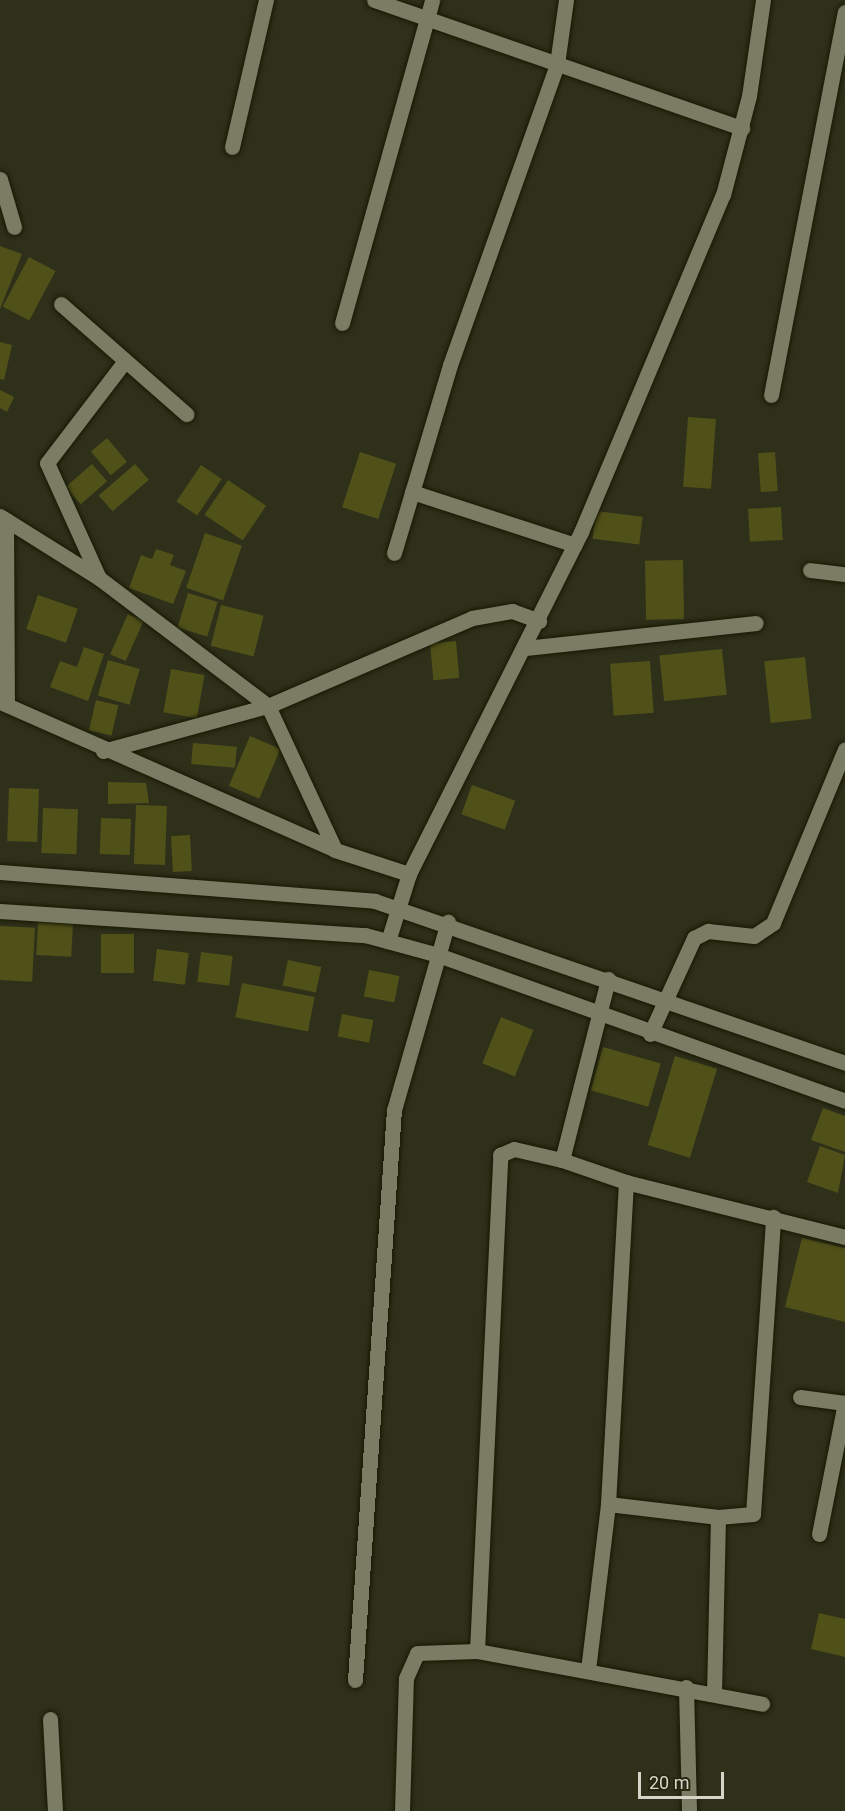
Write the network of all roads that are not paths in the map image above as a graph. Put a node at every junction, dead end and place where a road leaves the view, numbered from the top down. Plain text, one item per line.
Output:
1 (266, 0) edge
2 (374, 0) edge
3 (432, 0) edge
4 (566, 0) edge
5 (763, 0) edge
6 (845, 12) edge
7 (430, 20) junction
8 (557, 64) junction
9 (839, 76) edge
10 (742, 128) junction
11 (232, 147) dead end
12 (0, 179) edge
13 (14, 227) dead end
14 (61, 304) dead end
15 (342, 322) dead end
16 (125, 361) junction
17 (771, 395) dead end
18 (186, 414) dead end
19 (412, 492) junction
20 (3, 518) edge
21 (575, 545) junction
22 (394, 553) dead end
23 (810, 570) dead end
24 (845, 574) edge
25 (99, 578) junction
26 (539, 621) junction
27 (756, 623) dead end
28 (526, 648) junction
29 (4, 704) edge
30 (268, 706) junction
31 (845, 749) edge
32 (103, 751) junction
33 (335, 850) junction
34 (0, 872) edge
35 (409, 874) junction
36 (398, 909) junction
37 (0, 911) edge
38 (448, 922) junction
39 (388, 941) junction
40 (438, 955) junction
41 (608, 979) junction
42 (663, 998) junction
43 (599, 1016) junction
44 (650, 1034) junction
45 (845, 1063) edge
46 (845, 1101) edge
47 (562, 1160) junction
48 (626, 1182) junction
49 (773, 1217) junction
50 (845, 1237) edge
51 (800, 1397) dead end
52 (845, 1403) edge
53 (608, 1504) junction
54 (718, 1516) junction
55 (819, 1534) dead end
56 (477, 1651) junction
57 (588, 1670) junction
58 (355, 1680) dead end
59 (687, 1687) junction
60 (714, 1694) junction
61 (762, 1704) dead end
62 (50, 1719) dead end
63 (55, 1811) edge
64 (402, 1811) edge
65 (689, 1811) edge

1 - 11 street
2 - 7 street
3 - 7 street
4 - 8 street
5 - 10 street
6 - 9 street
7 - 8 street
7 - 15 street
8 - 10 street
8 - 19 street
9 - 17 street
10 - 21 street
12 - 13 street
14 - 16 street
16 - 18 street
16 - 25 street
19 - 21 street
19 - 22 street
20 - 25 street
20 - 29 street
21 - 26 street
23 - 24 street
25 - 30 street
26 - 28 street
26 - 30 street
27 - 28 street
28 - 35 street
29 - 32 street
30 - 32 street
30 - 33 street
31 - 42 street
32 - 33 street
33 - 35 street
34 - 36 street
35 - 36 street
36 - 38 street
36 - 39 street
37 - 39 street
38 - 40 street
38 - 41 street
39 - 40 street
40 - 43 street
40 - 58 street
41 - 42 street
41 - 43 street
42 - 44 street
42 - 45 street
43 - 44 street
43 - 47 street
44 - 46 street
47 - 48 street
47 - 56 street
48 - 49 street
48 - 53 street
49 - 50 street
49 - 54 street
51 - 52 street
52 - 55 street
53 - 54 street
53 - 57 street
54 - 60 street
56 - 57 street
56 - 64 street
57 - 59 street
59 - 60 street
59 - 65 street
60 - 61 street
62 - 63 street

